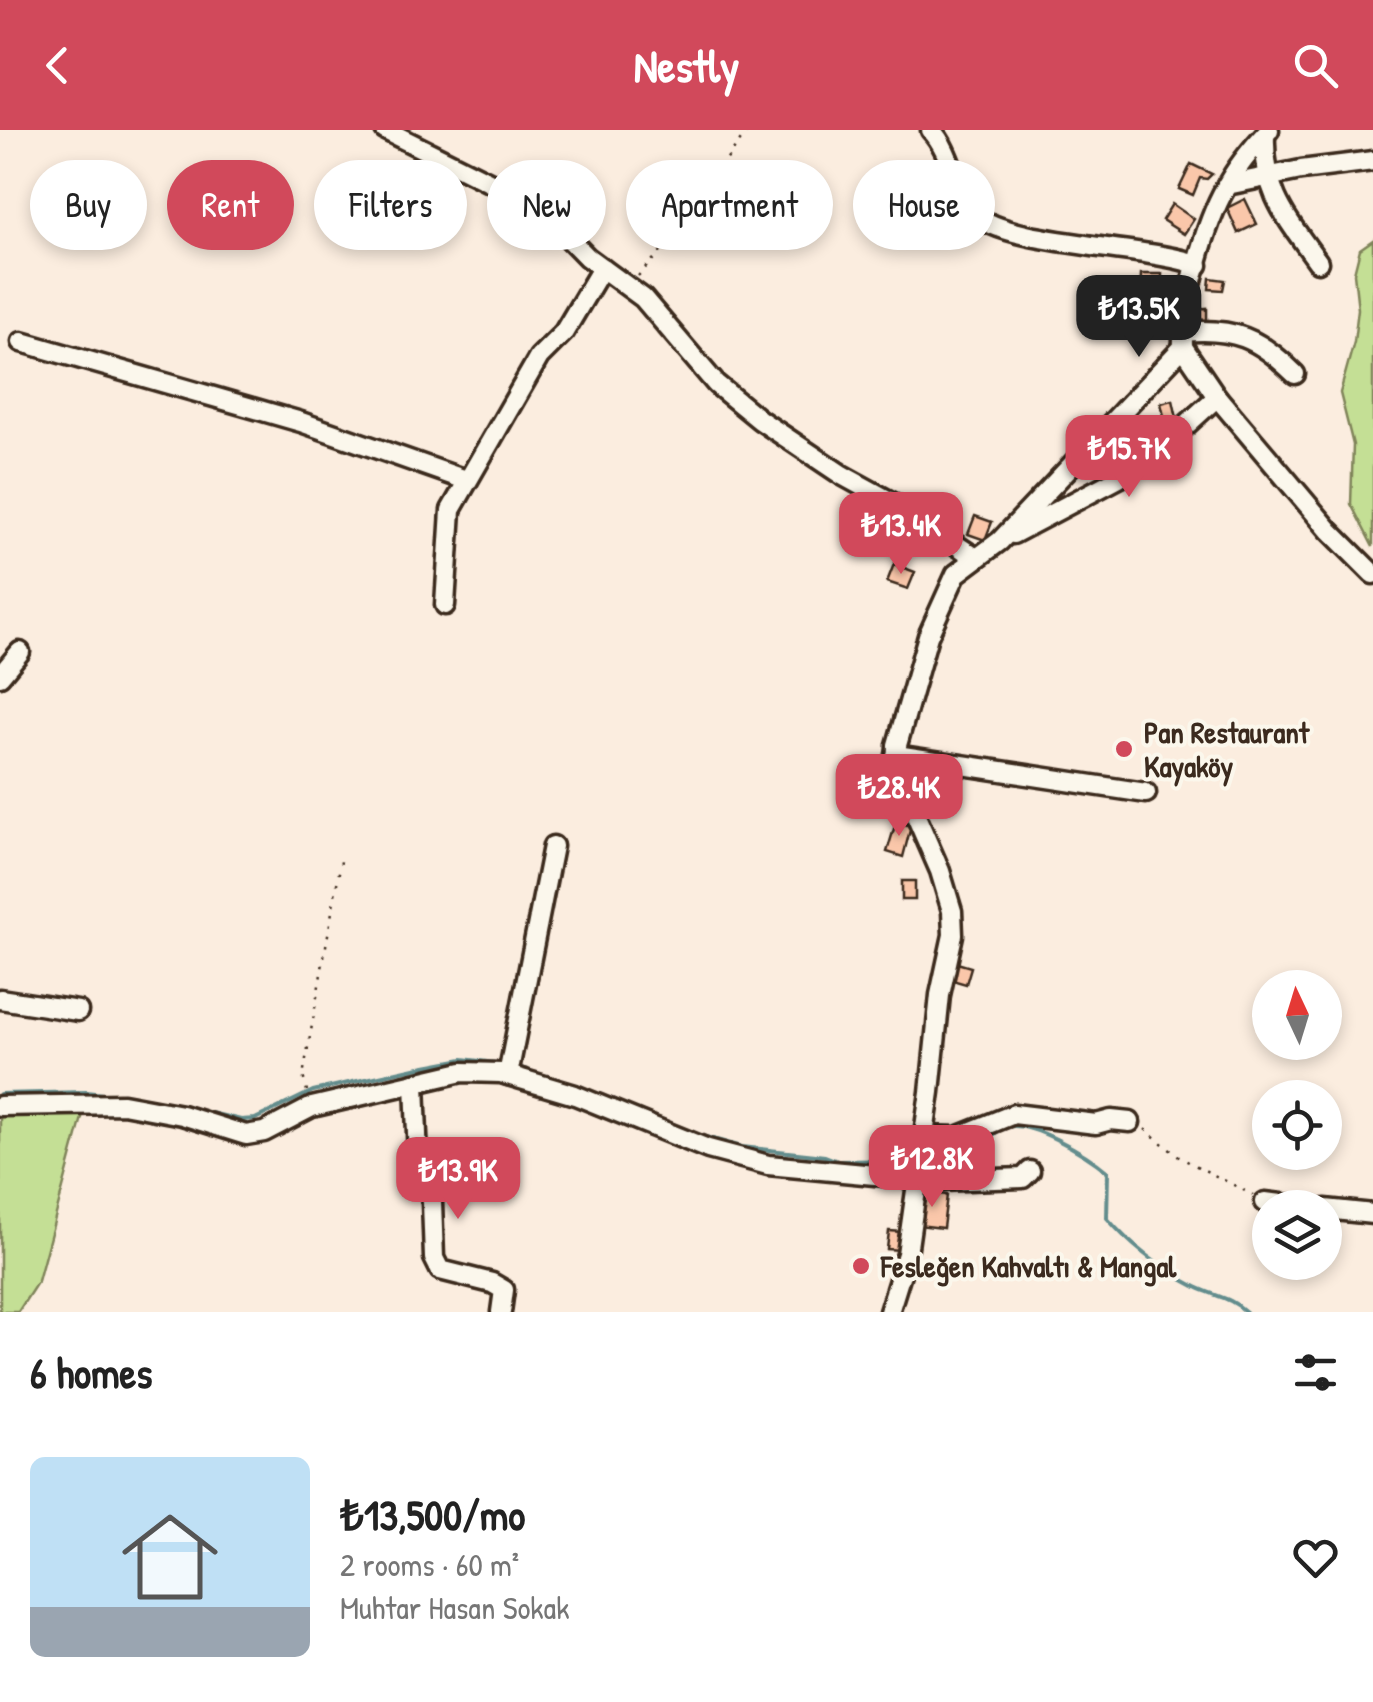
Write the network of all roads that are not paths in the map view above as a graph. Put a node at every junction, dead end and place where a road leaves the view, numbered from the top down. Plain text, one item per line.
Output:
1 (385, 130) edge
2 (930, 130) edge
3 (1267, 132) edge
4 (1373, 161) edge
5 (1267, 179) junction
6 (1227, 185) junction
7 (1318, 262) dead end
8 (1198, 264) junction
9 (602, 268) junction
10 (1182, 340) junction
11 (22, 342) dead end
12 (1294, 374) dead end
13 (1217, 397) junction
14 (466, 480) junction
15 (1000, 541) junction
16 (976, 558) junction
17 (1373, 574) edge
18 (445, 605) dead end
19 (20, 652) dead end
20 (0, 676) edge
21 (896, 755) junction
22 (1146, 794) dead end
23 (553, 846) dead end
24 (0, 1000) edge
25 (78, 1011) dead end
26 (509, 1069) junction
27 (415, 1083) junction
28 (0, 1106) edge
29 (1130, 1122) road end
30 (923, 1144) junction
31 (1030, 1171) dead end
32 (918, 1175) junction
33 (1342, 1210) edge
34 (1373, 1214) edge
35 (502, 1312) edge
36 (889, 1312) edge

1 - 9 street
2 - 8 street
3 - 5 street
3 - 6 street
4 - 5 street
5 - 6 street
5 - 7 street
6 - 8 street
8 - 10 street
9 - 14 street
9 - 16 street
10 - 12 street
10 - 13 street
10 - 15 street
11 - 14 street
13 - 15 street
13 - 17 street
14 - 18 street
15 - 16 street
16 - 21 street
19 - 20 street
21 - 22 street
21 - 30 street
23 - 26 street
24 - 25 street
26 - 27 street
26 - 32 street
27 - 28 street
27 - 35 street
29 - 30 street
30 - 32 street
31 - 32 street
32 - 36 street
33 - 34 street

